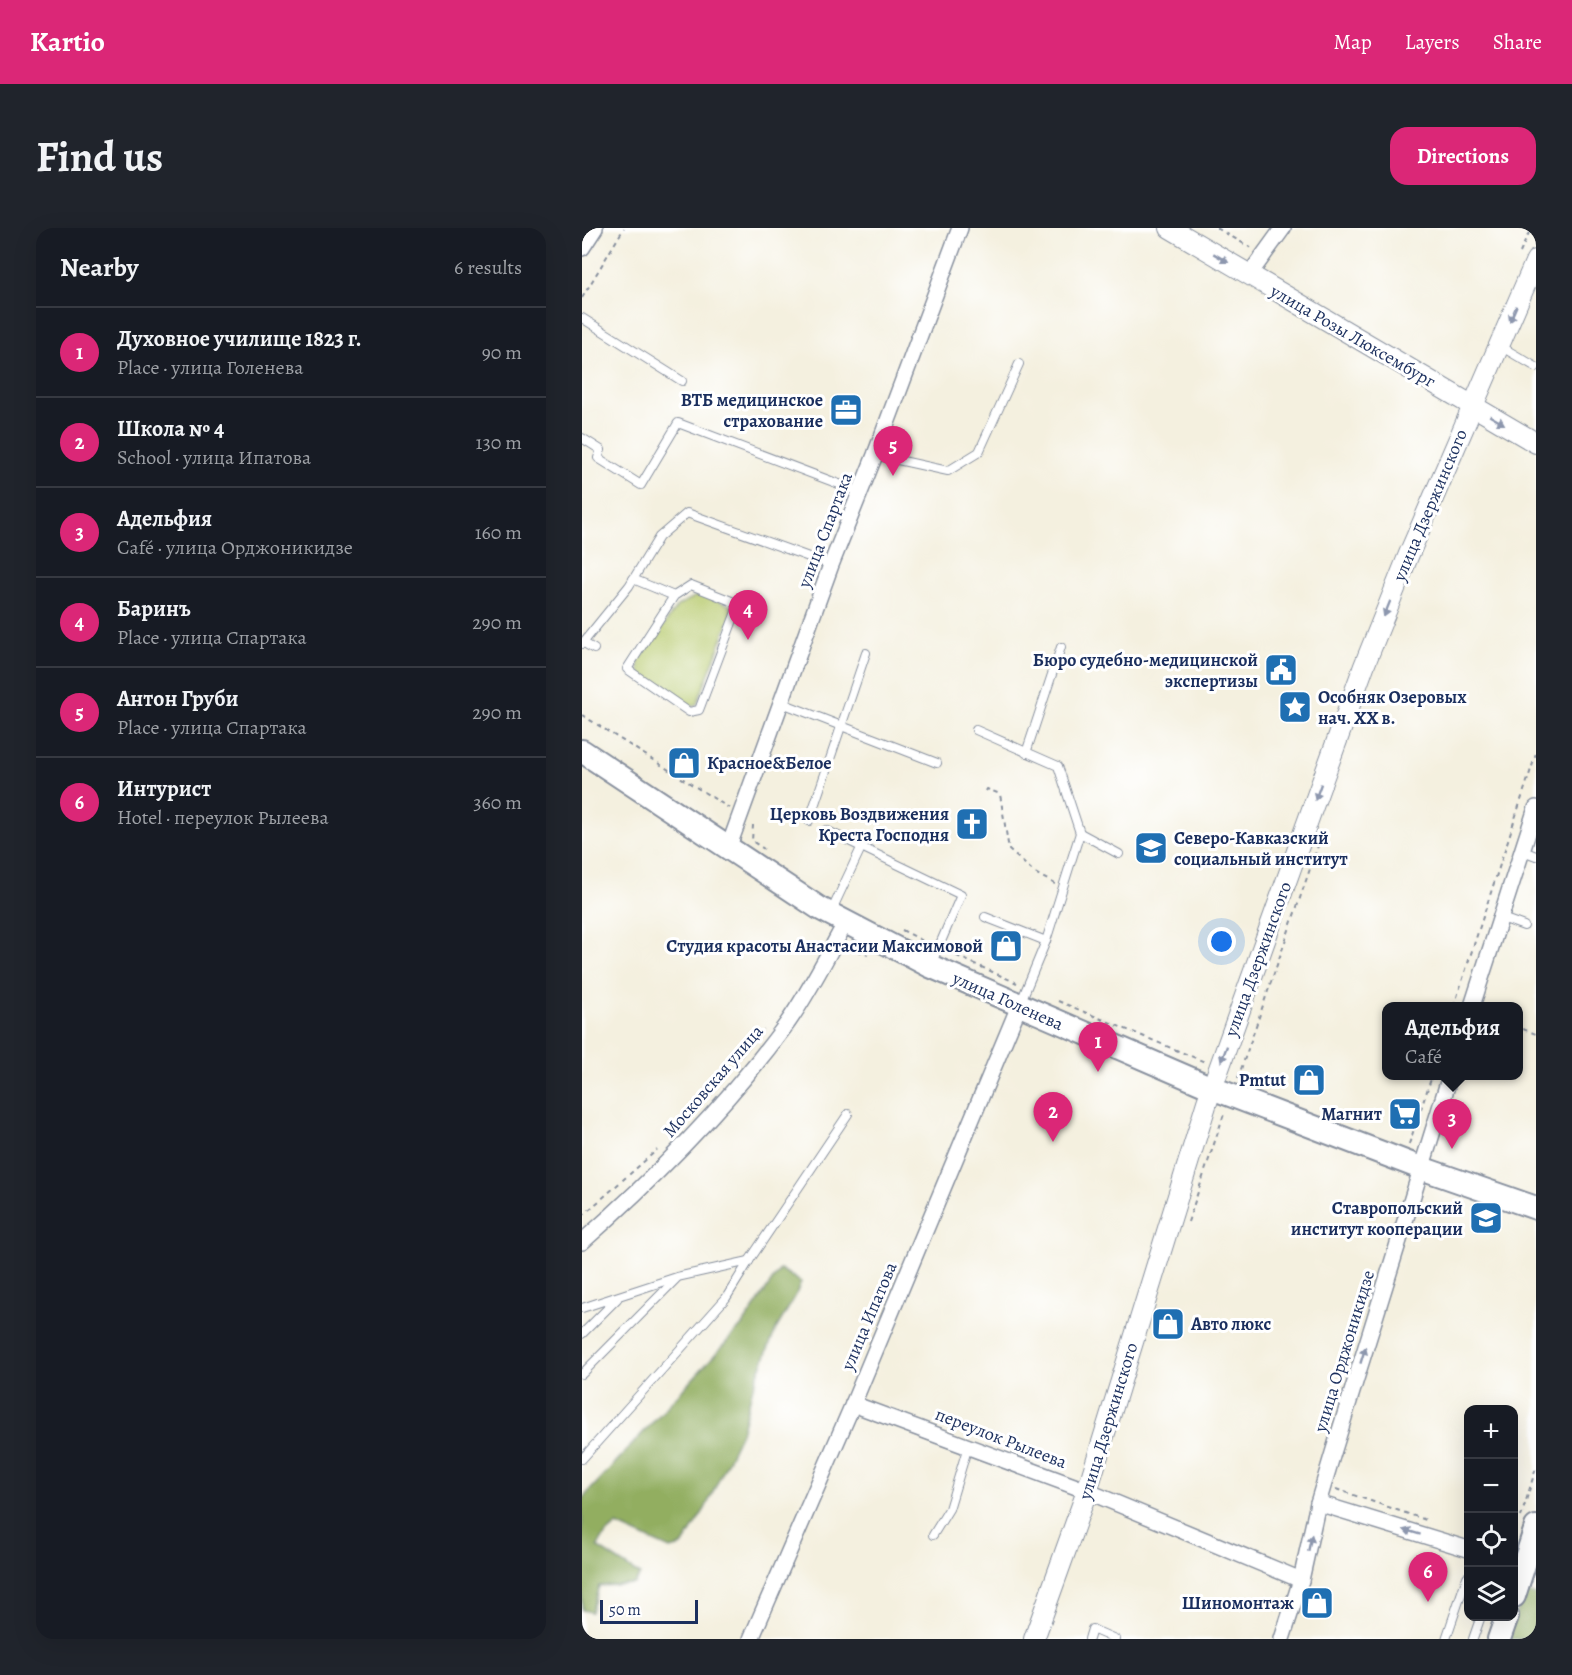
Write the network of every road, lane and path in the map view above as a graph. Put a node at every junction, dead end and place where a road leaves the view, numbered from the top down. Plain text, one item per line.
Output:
1 (595, 228) edge
2 (624, 228) edge
3 (960, 228) edge
4 (1170, 228) edge
5 (1217, 228) edge
6 (1283, 228) edge
7 (1531, 228) edge
8 (582, 248) edge
9 (1263, 256) junction
10 (1527, 260) edge
11 (1249, 275) junction
12 (582, 298) edge
13 (582, 318) edge
14 (1499, 345) junction
15 (1018, 364) dead end
16 (1536, 367) edge
17 (682, 381) dead end
18 (1472, 405) junction
19 (582, 438) edge
20 (1536, 443) edge
21 (875, 455) junction
22 (860, 492) junction
23 (831, 565) junction
24 (633, 579) junction
25 (674, 596) junction
26 (583, 644) edge
27 (1061, 646) dead end
28 (594, 649) dead end
29 (866, 653) dead end
30 (782, 703) junction
31 (582, 716) edge
32 (842, 727) junction
33 (975, 730) dead end
34 (582, 750) edge
35 (1026, 753) junction
36 (1536, 754) edge
37 (937, 763) dead end
38 (986, 791) dead end
39 (1536, 808) edge
40 (740, 815) junction
41 (809, 821) dead end
42 (826, 830) dead end
43 (1323, 830) dead end
44 (1080, 833) junction
45 (729, 846) junction
46 (861, 848) junction
47 (771, 854) dead end
48 (1119, 854) dead end
49 (1529, 854) edge
50 (1063, 887) junction
51 (985, 917) dead end
52 (838, 918) junction
53 (1502, 918) junction
54 (1524, 926) dead end
55 (1046, 941) junction
56 (930, 966) junction
57 (1455, 1002) edge
58 (1473, 1002) edge
59 (1019, 1006) junction
60 (769, 1023) dead end
61 (1523, 1029) dead end
62 (1536, 1034) edge
63 (1238, 1078) dead end
64 (1431, 1080) edge
65 (1449, 1080) edge
66 (1212, 1088) junction
67 (848, 1114) dead end
68 (677, 1131) dead end
69 (661, 1148) dead end
70 (1423, 1163) junction
71 (1536, 1208) edge
72 (582, 1216) edge
73 (582, 1242) edge
74 (749, 1261) junction
75 (677, 1277) junction
76 (620, 1296) junction
77 (582, 1308) edge
78 (582, 1334) edge
79 (582, 1374) edge
80 (854, 1404) junction
81 (968, 1446) junction
82 (582, 1459) edge
83 (1536, 1468) edge
84 (1335, 1490) dead end
85 (1087, 1491) junction
86 (1318, 1503) junction
87 (1435, 1523) dead end
88 (1528, 1524) edge
89 (933, 1535) dead end
90 (1464, 1548) edge
91 (1522, 1567) edge
92 (1301, 1580) junction
93 (1518, 1582) edge
94 (1464, 1586) edge
95 (1480, 1621) edge
96 (1506, 1621) edge
97 (751, 1639) edge
98 (1034, 1639) edge
99 (1089, 1639) edge
100 (1115, 1639) edge
101 (1282, 1639) edge
102 (1446, 1639) edge
103 (1473, 1639) edge
104 (1499, 1639) edge

1 - 8 street
2 - 12 path
3 - 21 street, улица Спартака
4 -> 11 street, улица Розы Люксембург
5 - 9 path
6 - 9 street
7 - 10 path
9 - 11 street
10 -> 14 street, улица Дзержинского
11 - 18 street, улица Розы Люксембург
13 - 17 lane
14 - 16 lane
14 - 18 street, улица Дзержинского
15 - 21 lane
18 -> 20 street, улица Розы Люксембург
18 -> 66 street, улица Дзержинского
19 - 22 lane
21 - 22 street, улица Спартака
22 - 23 street, улица Спартака
23 - 24 lane
23 - 30 street, улица Спартака
24 - 25 lane
24 - 26 lane
25 - 25 lane
26 - 28 lane
27 - 35 lane
29 - 32 lane
30 - 32 lane
30 - 40 street, улица Спартака
31 - 40 path
32 - 37 lane
32 - 41 lane
33 - 35 lane
34 - 45 main road, улица Голенева
35 - 44 lane
36 - 57 path
38 - 50 path
39 - 49 street
40 - 45 street, улица Спартака
40 - 47 path
42 - 46 lane
43 - 63 path
44 - 48 lane
44 - 50 lane
45 - 52 main road, улица Голенева
46 - 52 lane
46 - 56 lane
49 - 53 street
50 - 55 lane
51 - 55 lane
52 - 56 main road, улица Голенева
52 - 73 street, Московская улица
53 - 54 lane
53 - 58 street
55 - 59 lane
56 - 59 main road, улица Голенева
59 - 66 main road, улица Голенева
59 - 80 street, улица Ипатова
60 - 68 path
61 - 62 path
64 - 70 path
65 - 70 street, улица Орджоникидзе
66 - 70 main road, улица Голенева
66 - 85 street, улица Дзержинского
67 - 74 lane
69 - 72 path
70 - 71 main road, улица Голенева
86 -> 70 street, улица Орджоникидзе
74 - 75 lane
74 - 82 lane
75 - 76 lane
75 - 79 lane
76 - 77 lane
76 - 78 lane
80 - 81 street, переулок Рылеева
80 - 97 street, улица Ипатова
81 - 85 street, переулок Рылеева
81 - 89 lane
83 - 88 path
84 - 87 path
85 - 92 street, переулок Рылеева
85 - 98 street, улица Дзержинского
90 -> 86 street
92 -> 86 street, улица Орджоникидзе
88 - 91 main road
91 - 93 main road
92 - 101 street, улица Орджоникидзе
94 - 102 lane
95 - 103 lane
96 - 104 main road
99 - 100 lane

